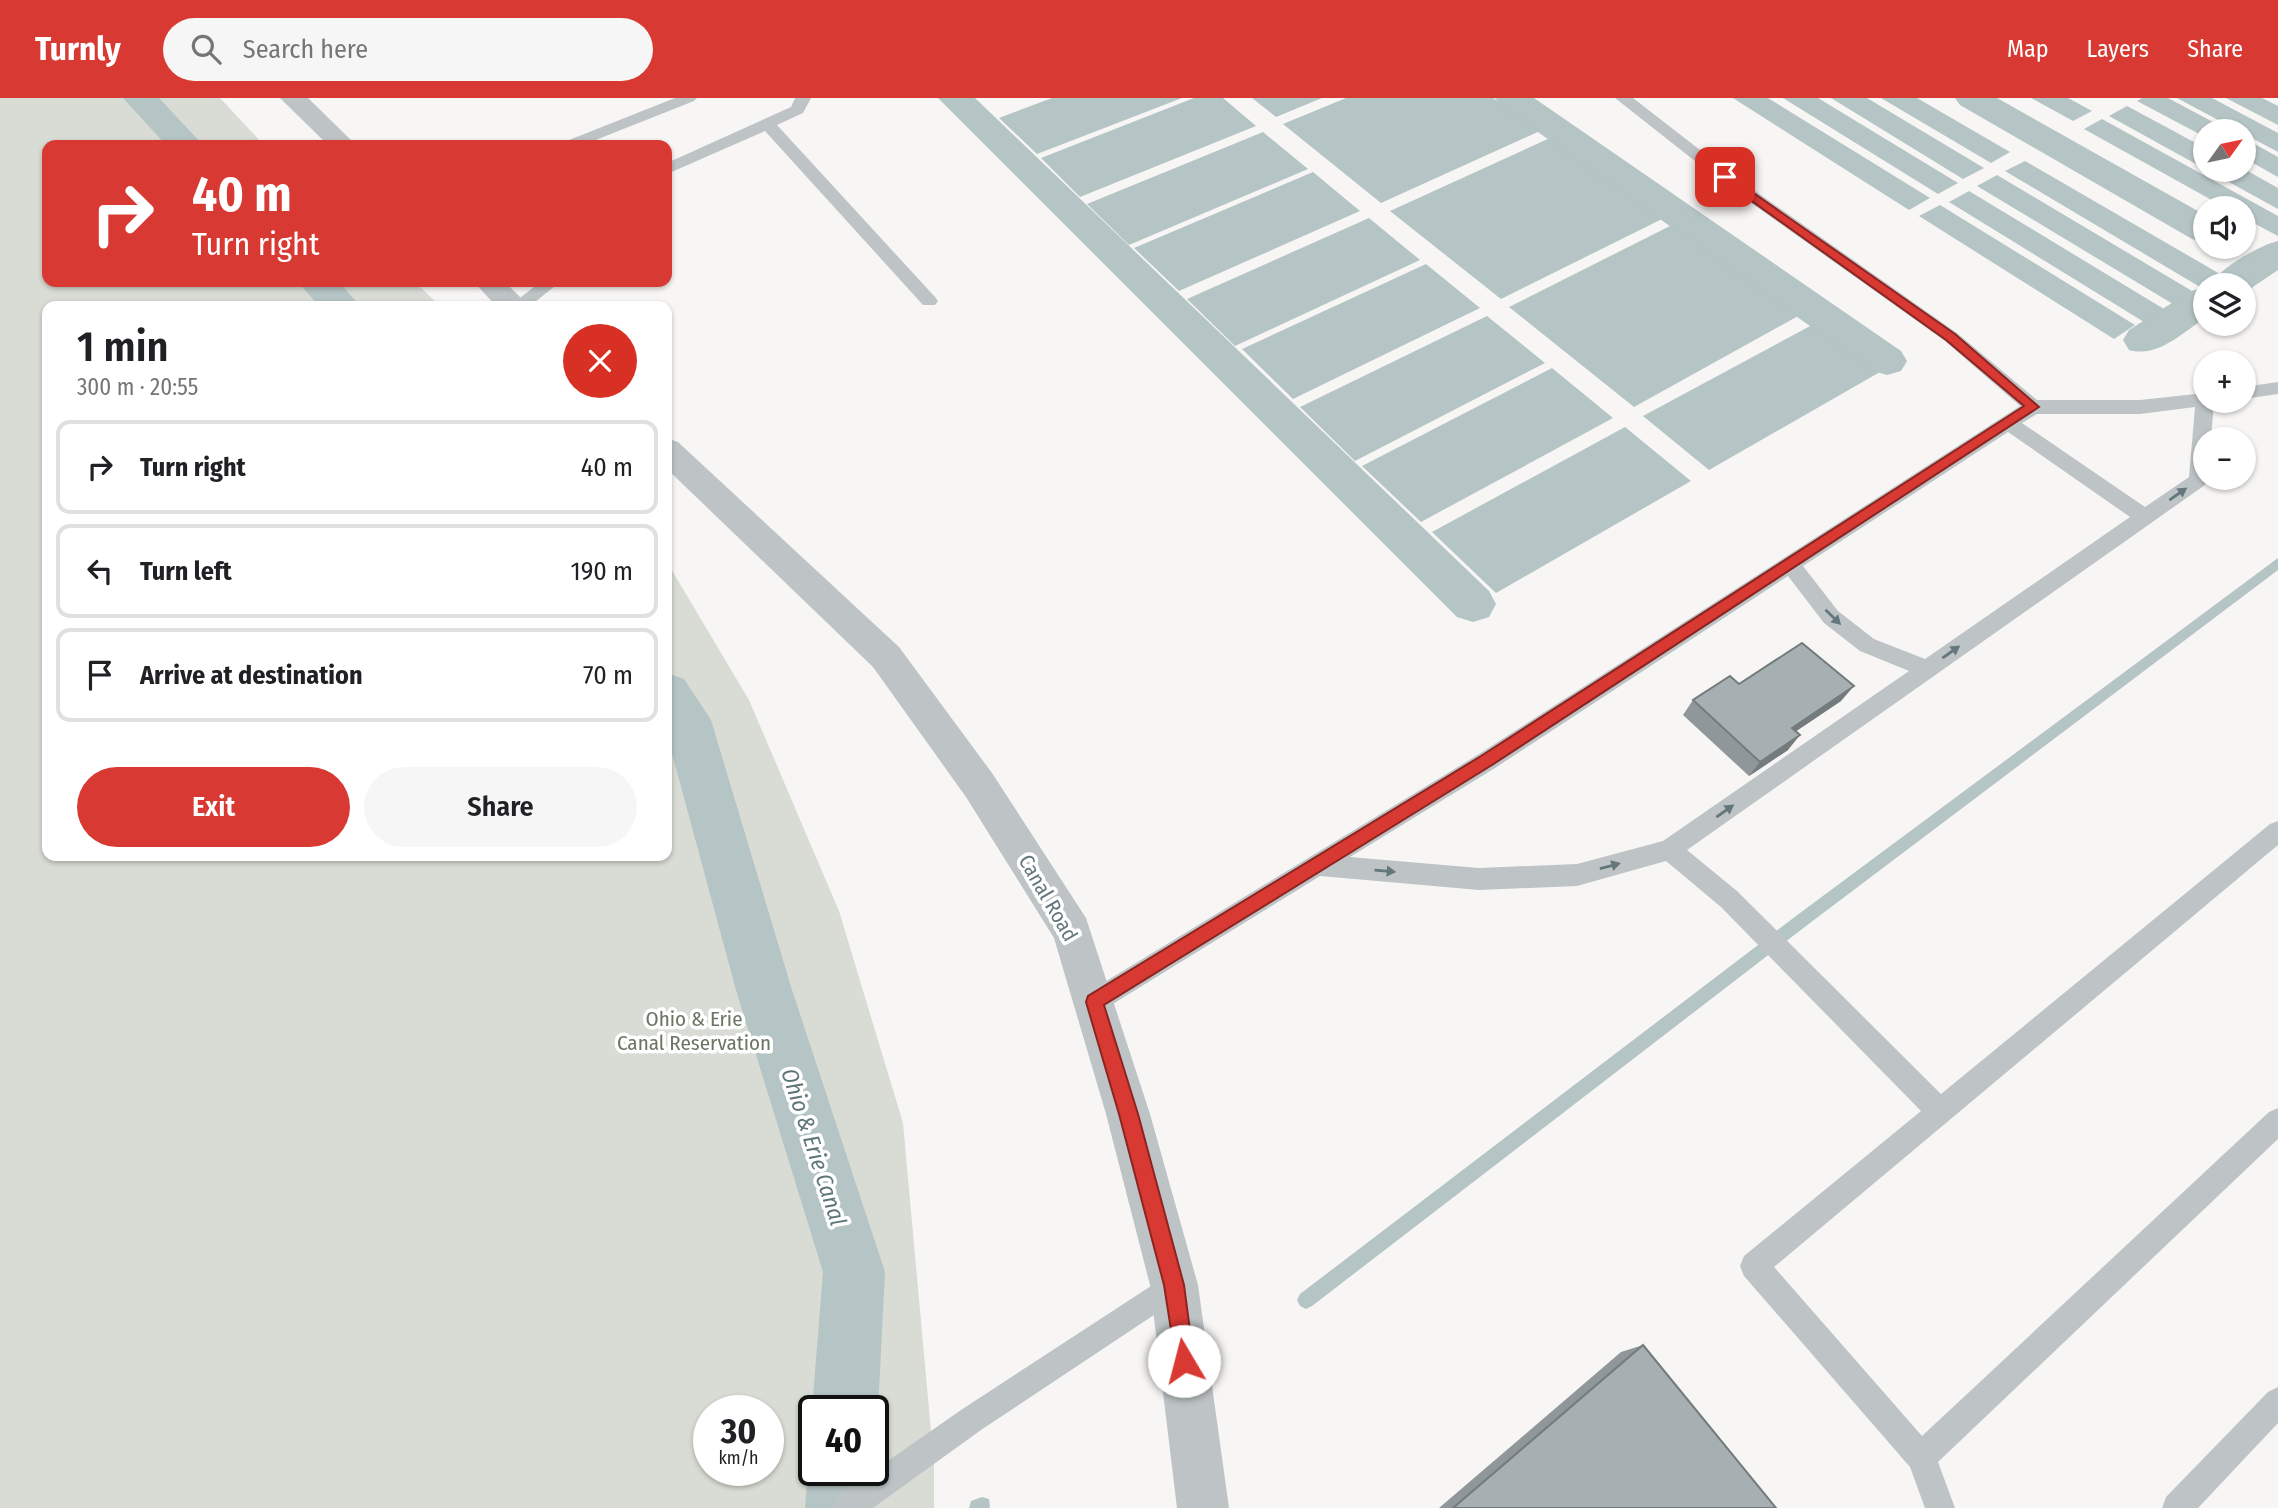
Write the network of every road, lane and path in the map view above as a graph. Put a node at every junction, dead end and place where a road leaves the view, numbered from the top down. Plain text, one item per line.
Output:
1 (293, 98) edge
2 (689, 98) edge
3 (803, 98) edge
4 (1623, 98) edge
5 (767, 124) junction
6 (338, 140) edge
7 (583, 140) edge
8 (672, 167) edge
9 (494, 287) edge
10 (544, 287) edge
11 (510, 301) edge
12 (523, 301) edge
13 (929, 301) dead end
14 (2278, 388) edge
15 (2256, 391) edge
16 (2193, 401) edge
17 (2033, 407) junction
18 (2204, 413) edge
19 (2008, 423) junction
20 (672, 455) edge
21 (2144, 517) junction
22 (1790, 564) junction
23 (1927, 669) junction
24 (2278, 831) edge
25 (1669, 850) junction
26 (1317, 865) junction
27 (1094, 1002) junction
28 (1941, 1112) junction
29 (2278, 1121) edge
30 (1174, 1285) junction
31 (2278, 1402) edge
32 (971, 1419) joint
33 (1921, 1457) junction
34 (847, 1508) edge
35 (1203, 1508) edge
36 (1940, 1508) edge
37 (2176, 1508) edge

1 - 6 street
2 - 7 lane
3 - 5 lane
4 - 17 lane
5 - 8 lane
5 - 13 lane
9 - 11 street
10 - 12 lane
14 - 15 lane
16 - 17 lane
17 - 19 lane
21 -> 18 lane
19 - 21 lane
19 - 22 lane
20 - 27 street, Canal Road
23 -> 21 lane
22 -> 23 lane
22 - 26 lane
25 -> 23 lane
24 - 28 lane
26 -> 25 lane
25 - 28 lane
26 - 27 lane
27 - 30 street, Canal Road
28 - 33 lane
29 - 33 lane
30 - 32 lane
30 - 35 street, Canal Road
31 - 37 lane
32 - 34 lane
33 - 36 lane

